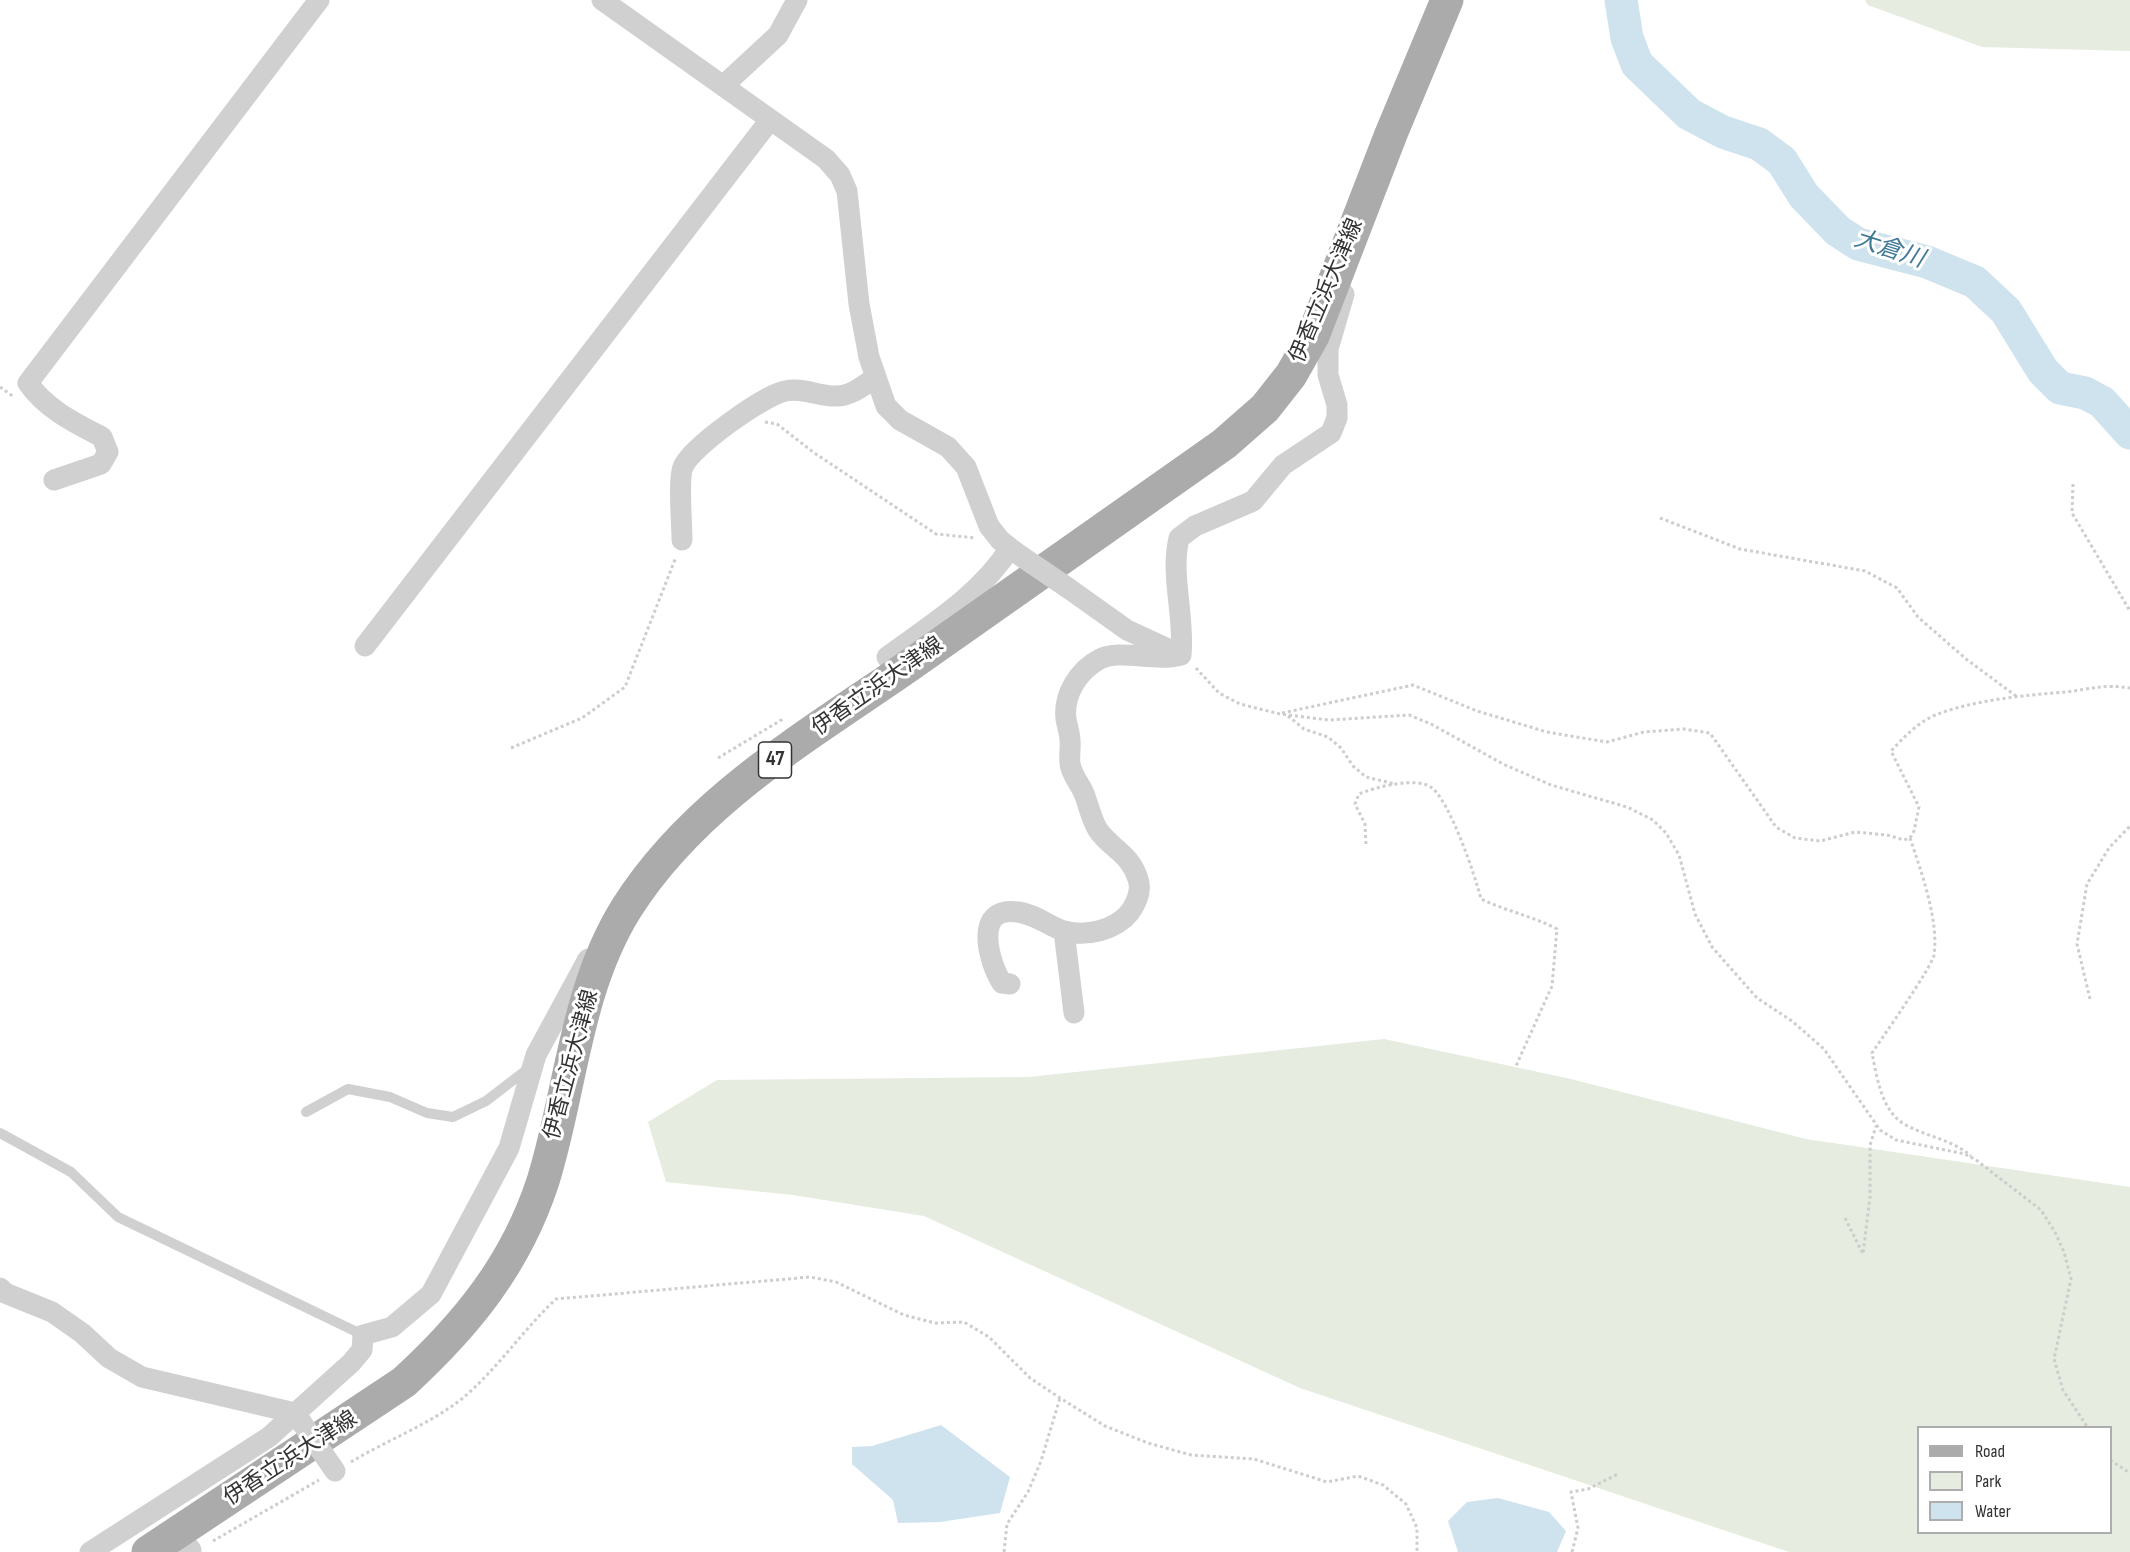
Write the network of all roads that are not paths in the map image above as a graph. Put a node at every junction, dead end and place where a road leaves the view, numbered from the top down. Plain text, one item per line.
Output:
1 (319, 0) edge
2 (602, 0) edge
3 (797, 0) edge
4 (1447, 0) edge
5 (723, 86) junction
6 (770, 120) junction
7 (1339, 269) junction
8 (876, 377) junction
9 (54, 480) dead end
10 (682, 540) road end
11 (1009, 547) junction
12 (365, 646) dead end
13 (1181, 655) junction
14 (898, 673) junction
15 (1064, 931) junction
16 (602, 955) junction
17 (1010, 984) dead end
18 (1074, 1013) dead end
19 (534, 1065) junction
20 (306, 1112) dead end
21 (0, 1133) edge
22 (0, 1288) edge
23 (363, 1335) junction
24 (295, 1413) junction
25 (335, 1471) road end
26 (90, 1552) edge
27 (148, 1552) edge

1 - 9 street
2 - 5 street
3 - 5 street
4 - 7 main road, 伊香立浜大津線 / 47
5 - 6 street
6 - 8 street
6 - 12 street
7 - 13 street
7 - 14 main road, 伊香立浜大津線 / 47
8 - 10 street
8 - 11 street
11 - 13 street, bridge
11 - 14 street
13 - 15 street
14 - 16 main road, 伊香立浜大津線 / 47
15 - 17 street
15 - 18 street
16 - 19 street
16 - 27 main road, 伊香立浜大津線 / 47
19 - 20 lane
19 - 23 street
21 - 23 lane
22 - 24 street
23 - 24 street
24 - 25 street, bridge
24 - 26 street

